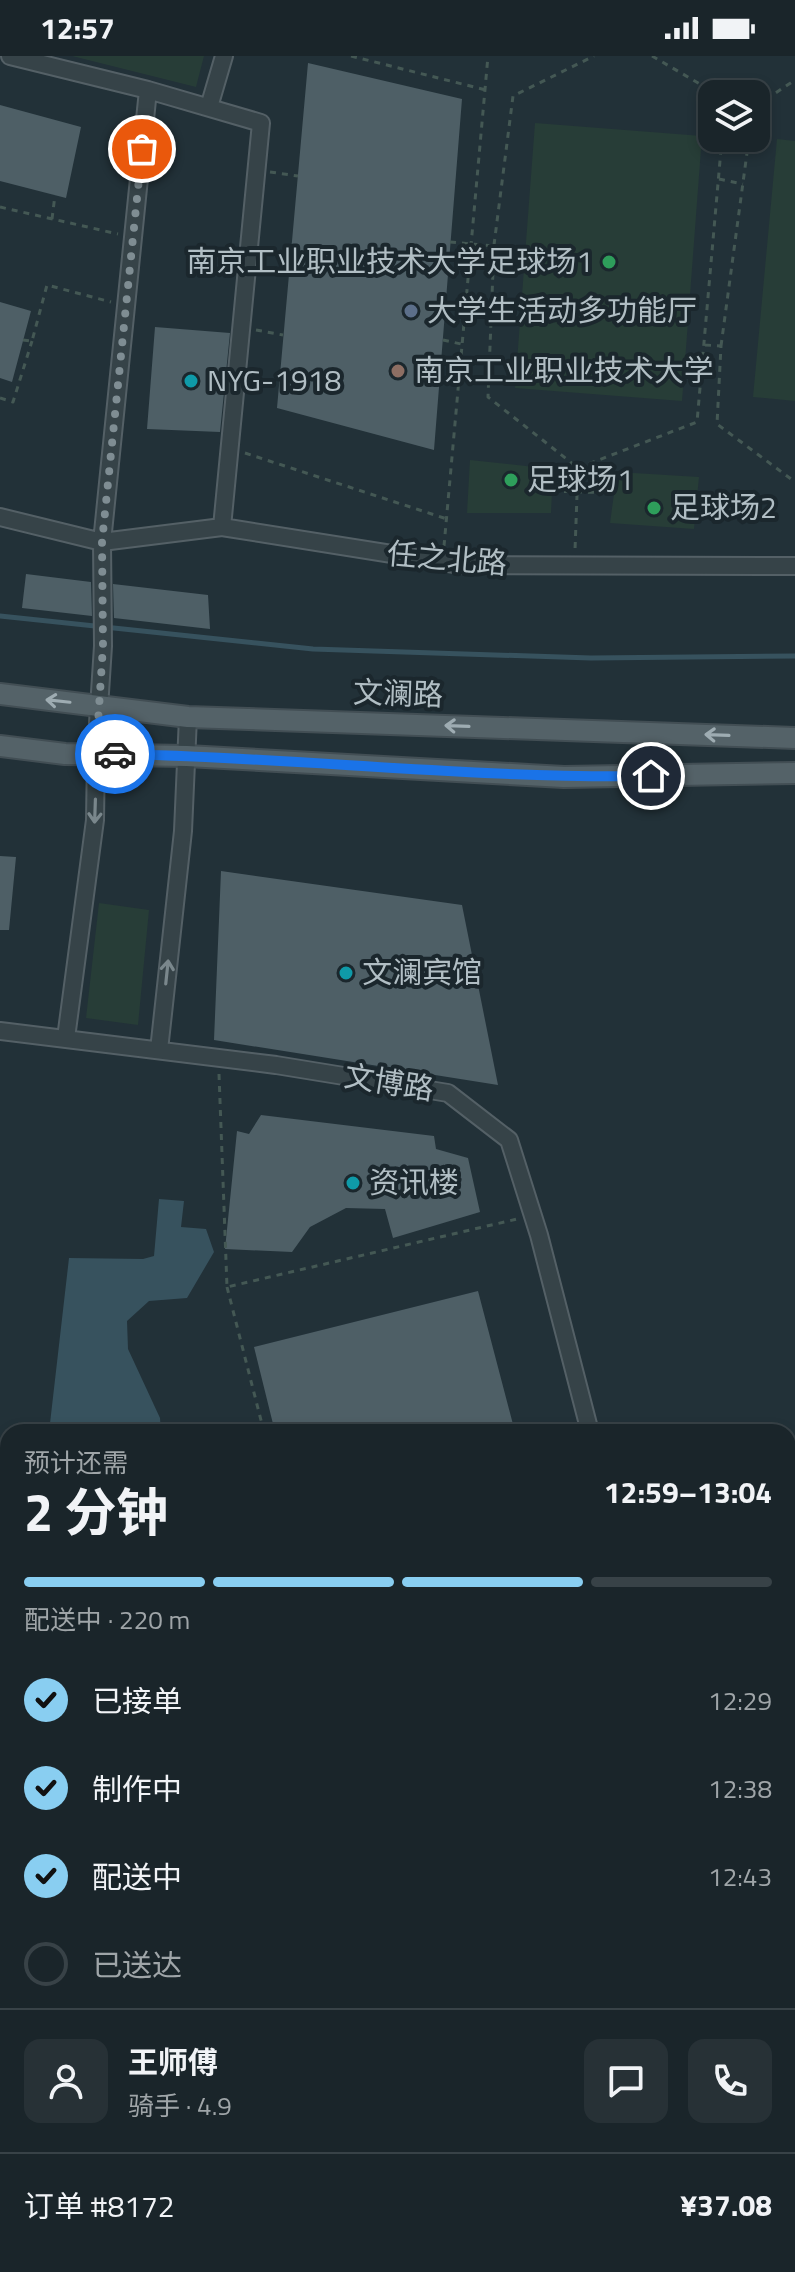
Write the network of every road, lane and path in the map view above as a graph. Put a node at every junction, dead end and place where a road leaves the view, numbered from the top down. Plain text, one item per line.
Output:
1 (10, 56) edge
2 (224, 56) edge
3 (351, 56) edge
4 (488, 56) edge
5 (594, 56) edge
6 (652, 56) edge
7 (795, 80) edge
8 (698, 83) edge
9 (148, 90) junction
10 (486, 90) junction
11 (770, 97) edge
12 (209, 107) junction
13 (721, 152) edge
14 (747, 152) edge
15 (257, 169) junction
16 (298, 176) dead end
17 (719, 179) junction
18 (743, 184) junction
19 (55, 195) dead end
20 (0, 207) edge
21 (52, 219) junction
22 (133, 238) junction
23 (450, 242) dead end
24 (470, 244) junction
25 (494, 246) junction
26 (126, 306) junction
27 (241, 328) junction
28 (283, 335) dead end
29 (23, 340) dead end
30 (443, 340) dead end
31 (32, 341) junction
32 (461, 344) junction
33 (705, 345) junction
34 (721, 346) junction
35 (0, 398) edge
36 (230, 448) junction
37 (578, 468) junction
38 (795, 482) edge
39 (552, 491) dead end
40 (577, 492) junction
41 (614, 493) dead end
42 (0, 517) edge
43 (447, 519) junction
44 (222, 527) junction
45 (102, 542) junction
46 (442, 563) junction
47 (574, 566) junction
48 (795, 566) edge
49 (0, 694) edge
50 (98, 705) junction
51 (188, 717) junction
52 (795, 738) edge
53 (0, 746) edge
54 (96, 754) junction
55 (187, 756) junction
56 (795, 773) edge
57 (0, 1031) edge
58 (66, 1038) junction
59 (159, 1050) junction
60 (219, 1058) junction
61 (532, 1215) junction
62 (227, 1287) junction
63 (262, 1424) edge
64 (588, 1424) edge

1 - 9 street
2 - 12 street
3 - 10 path
4 - 10 path
5 - 25 path
6 - 8 path
7 - 11 path
9 - 12 street
9 - 22 street
10 - 24 path
12 - 15 street
13 - 17 path
14 - 18 path
15 - 16 path
15 - 27 street
17 - 18 path
17 - 33 path
18 - 34 path
19 - 21 path
20 - 21 path
21 - 22 path
22 - 26 street
23 - 24 path
24 - 25 path
24 - 32 path
25 - 37 path
26 - 31 path
26 - 45 street
27 - 28 path
27 - 36 street
29 - 31 path
30 - 32 path
31 - 35 path
32 - 43 path
33 - 34 path
33 - 37 path
34 - 38 path
36 - 43 path
36 - 44 street
37 - 40 path
39 - 40 path
40 - 41 path
40 - 47 path
42 - 45 street
43 - 46 path
44 - 45 street, 任之北路
44 - 46 street, 任之北路
45 - 50 street
46 - 47 street, 任之北路
47 - 48 street, 任之北路
50 -> 49 main road, 文澜路
50 - 51 main road, 文澜路
50 - 54 street
52 -> 51 main road, 文澜路
51 - 55 street
53 - 54 main road
54 - 55 main road
54 -> 58 street
55 - 56 main road
59 -> 55 street
57 - 58 street, 文博路
58 - 59 street, 文博路
59 - 60 street, 文博路
60 - 61 street, 文博路
60 - 62 path
61 - 62 path
61 - 64 street, 文博路
62 - 63 path

